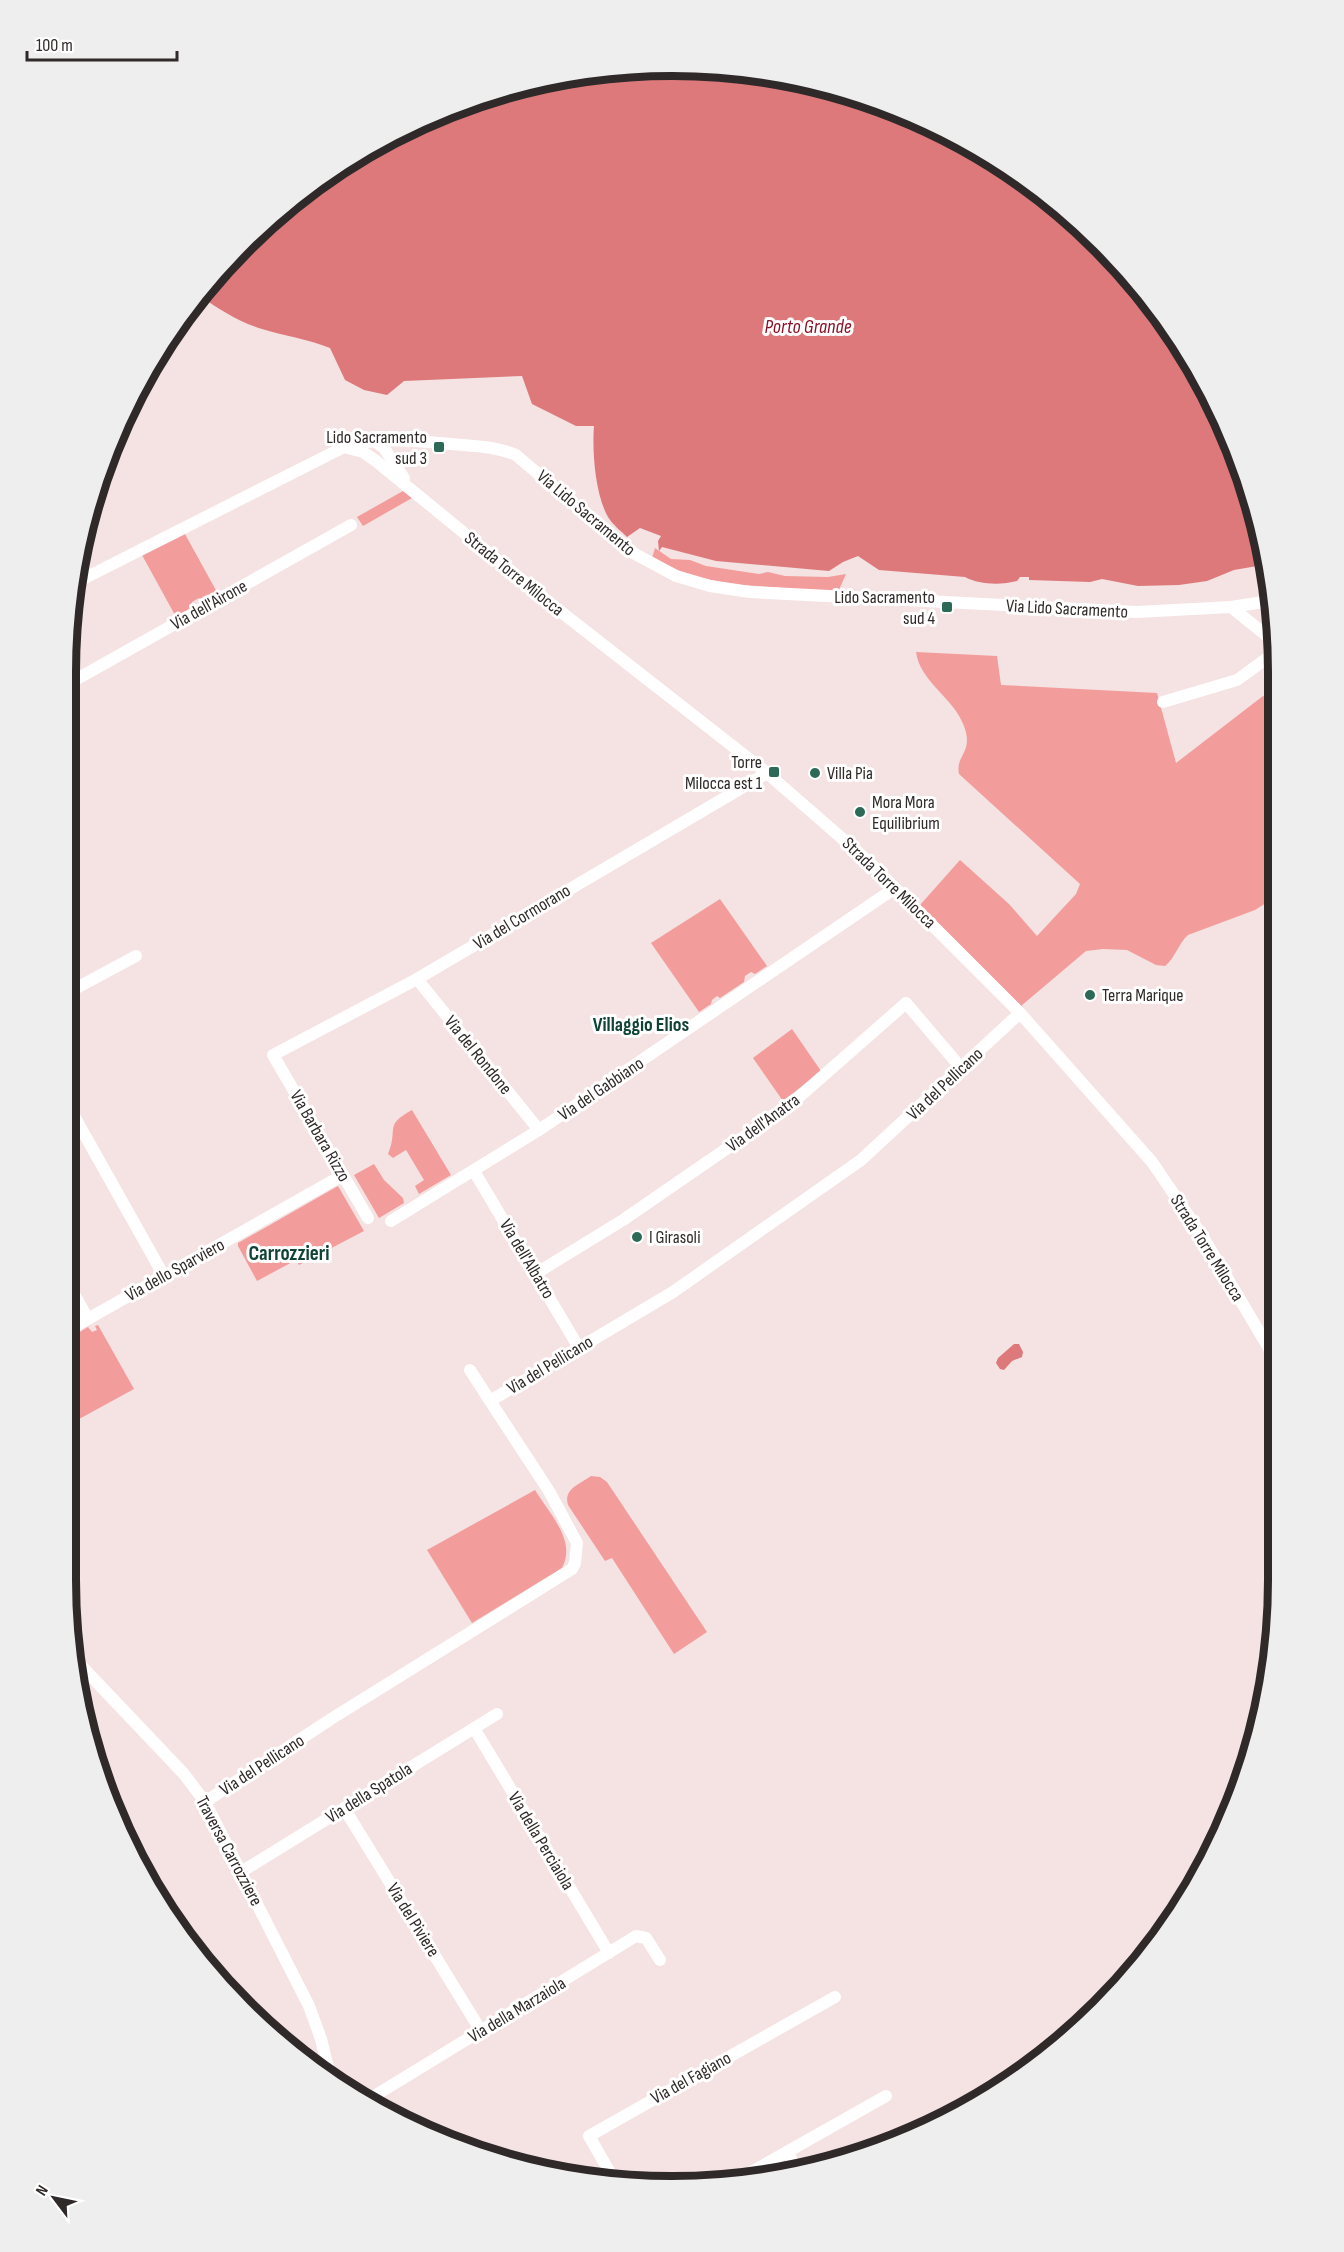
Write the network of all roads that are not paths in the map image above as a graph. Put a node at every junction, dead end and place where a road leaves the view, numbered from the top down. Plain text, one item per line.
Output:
1 (407, 440) junction
2 (375, 441) junction
3 (344, 447) junction
4 (376, 461) junction
5 (399, 470) junction
6 (411, 489) junction
7 (351, 525) dead end
8 (84, 578) edge
9 (1263, 602) edge
10 (1231, 608) junction
11 (1266, 635) edge
12 (1267, 658) edge
13 (76, 680) edge
14 (1163, 702) dead end
15 (767, 773) junction
16 (895, 888) junction
17 (136, 956) dead end
18 (417, 980) junction
19 (76, 988) edge
20 (1020, 1013) junction
21 (273, 1055) joint
22 (962, 1069) junction
23 (76, 1119) edge
24 (539, 1130) junction
25 (474, 1171) junction
26 (343, 1175) junction
27 (368, 1218) dead end
28 (391, 1221) dead end
29 (535, 1274) junction
30 (164, 1276) junction
31 (76, 1298) edge
32 (88, 1319) junction
33 (76, 1326) edge
34 (1268, 1347) edge
35 (579, 1348) junction
36 (470, 1370) dead end
37 (490, 1401) junction
38 (84, 1668) edge
39 (497, 1714) dead end
40 (474, 1728) junction
41 (205, 1802) junction
42 (344, 1808) junction
43 (241, 1872) junction
44 (609, 1953) junction
45 (660, 1960) dead end
46 (835, 1997) dead end
47 (481, 2031) junction
48 (327, 2065) edge
49 (375, 2096) edge
50 (886, 2096) dead end
51 (787, 2152) junction
52 (793, 2163) edge
53 (758, 2169) edge
54 (610, 2172) edge

1 - 2 street, Via Lido Sacramento
1 - 5 street
1 - 10 street, Via Lido Sacramento
2 - 3 street, Via Lido Sacramento
2 - 4 street
2 - 5 street
3 - 4 street, Strada Torre Milocca
3 - 8 street, Via Lido Sacramento
4 - 6 street, Strada Torre Milocca
5 - 6 street
6 - 15 street, Strada Torre Milocca
7 - 13 street, Via dell'Airone
9 - 10 street, Via Lido Sacramento
10 - 11 street
12 - 14 street
15 - 16 street, Strada Torre Milocca
15 - 18 street, Via del Cormorano
16 - 20 street, Strada Torre Milocca
16 - 24 street, Via del Gabbiano
17 - 19 street
18 - 21 street, Via del Cormorano
18 - 24 street, Via del Rondone
20 - 22 street, Via del Pellicano
20 - 34 street, Strada Torre Milocca
21 - 26 street, Via Barbara Rizzo
22 - 29 street, Via dell'Anatra
22 - 35 street, Via del Pellicano
23 - 30 street
24 - 25 street, Via del Gabbiano
25 - 28 street, Via del Gabbiano
25 - 29 street, Via dell'Albatro
26 - 27 street, Via Barbara Rizzo
26 - 30 street, Via dello Sparviero
29 - 35 street, Via dell'Albatro
30 - 32 street, Via dello Sparviero
31 - 32 street
32 - 33 street, Via dello Sparviero
35 - 37 street, Via del Pellicano
36 - 37 street
37 - 41 street, Via del Pellicano
38 - 41 street, Traversa Carrozziere
39 - 40 street, Via della Spatola
40 - 42 street, Via della Spatola
40 - 44 street, Via della Perciaiola
41 - 43 street, Traversa Carrozziere
42 - 43 street, Via della Spatola
42 - 47 street, Via del Piviere
43 - 48 street, Traversa Carrozziere
44 - 45 street, Via della Marzaiola
44 - 47 street, Via della Marzaiola
46 - 54 street, Via del Fagiano
47 - 49 street, Via della Marzaiola
50 - 51 street
51 - 52 street
51 - 53 street

